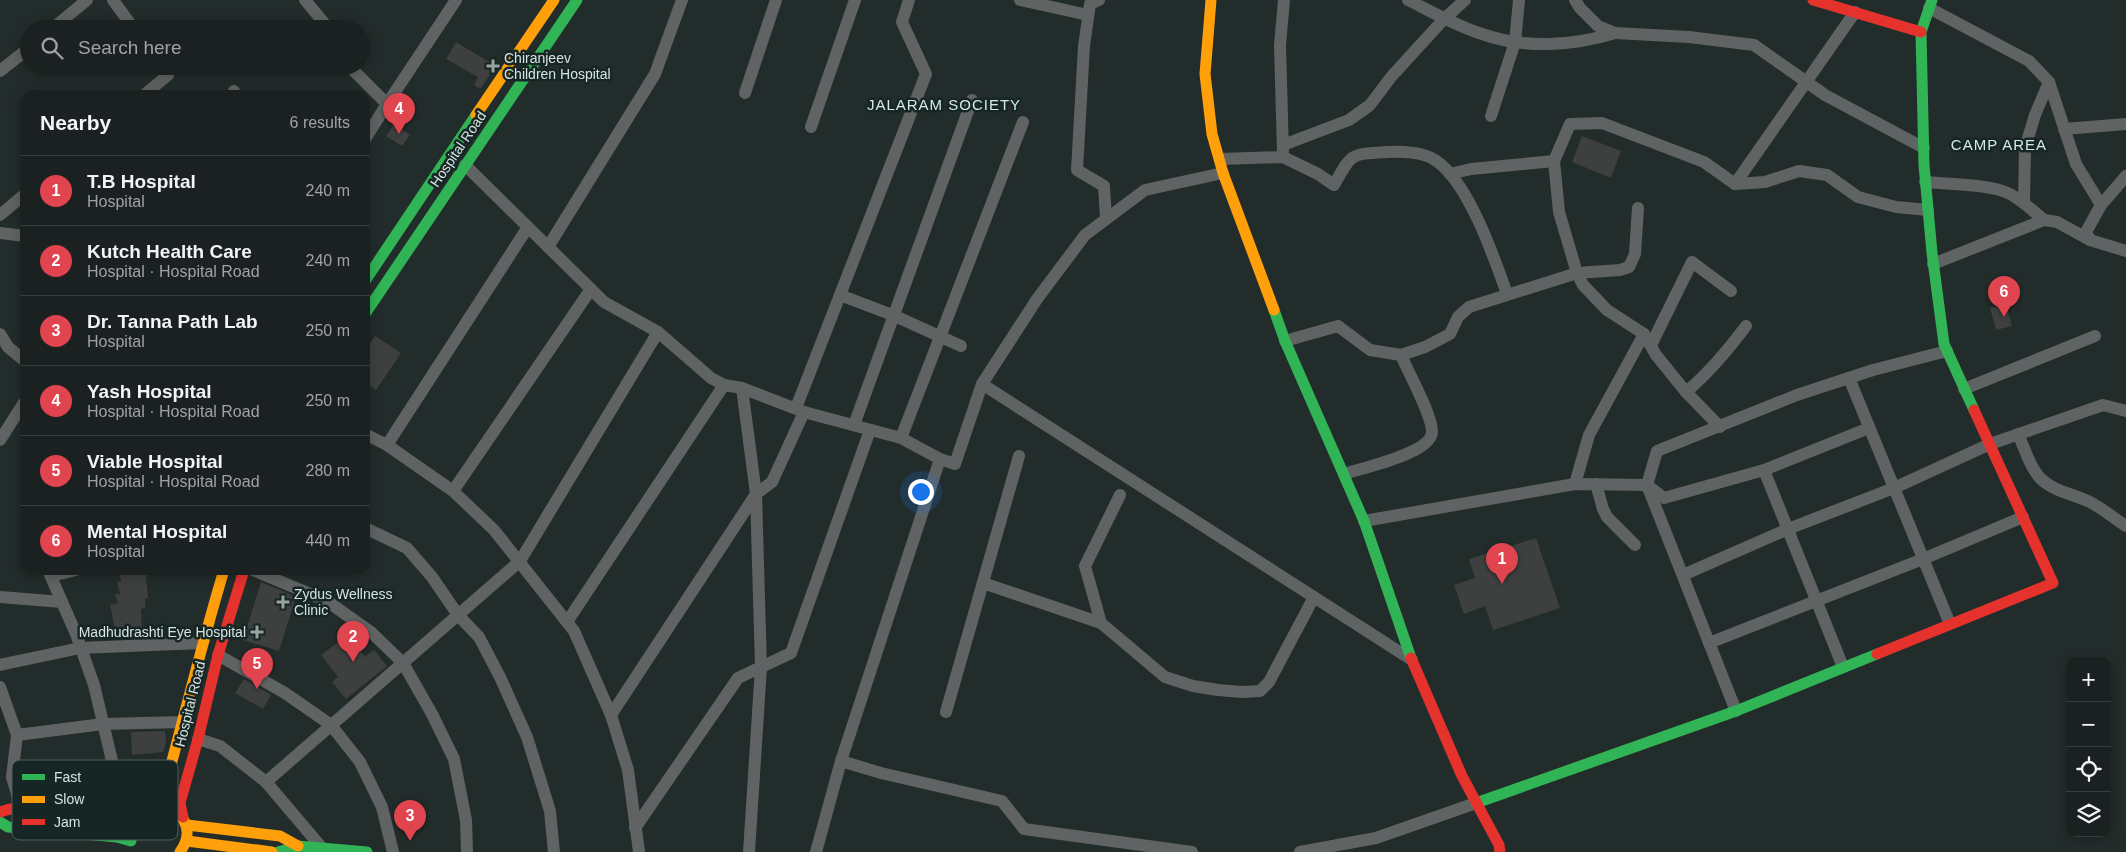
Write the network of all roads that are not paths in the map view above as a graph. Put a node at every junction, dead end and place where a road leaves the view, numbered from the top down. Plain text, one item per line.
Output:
1 (87, 0) edge
2 (113, 0) edge
3 (305, 0) edge
4 (456, 0) edge
5 (554, 0) edge
6 (577, 0) edge
7 (682, 0) edge
8 (776, 0) edge
9 (856, 0) edge
10 (909, 0) edge
11 (1020, 0) edge
12 (1099, 0) edge
13 (1210, 0) edge
14 (1284, 0) edge
15 (1408, 0) edge
16 (1465, 0) edge
17 (1519, 0) edge
18 (1575, 0) edge
19 (1813, 0) edge
20 (1930, 2) edge
21 (1854, 12) junction
22 (1088, 15) junction
23 (1444, 19) junction
24 (63, 20) edge
25 (127, 20) edge
26 (322, 20) edge
27 (1921, 32) junction
28 (1615, 33) junction
29 (1515, 42) junction
30 (20, 55) edge
31 (0, 71) edge
32 (168, 75) edge
33 (358, 75) edge
34 (1806, 82) junction
35 (2049, 82) junction
36 (150, 90) edge
37 (745, 93) dead end
38 (972, 100) dead end
39 (387, 104) junction
40 (1491, 116) dead end
41 (1023, 122) dead end
42 (2126, 124) edge
43 (812, 127) dead end
44 (2064, 129) junction
45 (370, 131) edge
46 (1924, 148) junction
47 (1283, 151) junction
48 (1220, 159) junction
49 (1554, 161) junction
50 (465, 165) junction
51 (1223, 173) junction
52 (1450, 174) junction
53 (2126, 176) edge
54 (1926, 182) junction
55 (1735, 184) junction
56 (20, 198) edge
57 (2024, 203) junction
58 (2100, 205) junction
59 (1638, 208) dead end
60 (1928, 210) junction
61 (0, 215) edge
62 (1106, 220) junction
63 (2044, 220) junction
64 (528, 227) junction
65 (0, 233) edge
66 (20, 235) edge
67 (2090, 240) junction
68 (548, 247) junction
69 (2126, 251) edge
70 (1933, 264) junction
71 (1577, 272) junction
72 (370, 274) edge
73 (591, 289) junction
74 (1731, 291) dead end
75 (1507, 294) junction
76 (840, 295) junction
77 (370, 307) edge
78 (895, 316) junction
79 (1746, 326) dead end
80 (658, 332) junction
81 (0, 334) edge
82 (940, 336) junction
83 (2095, 336) dead end
84 (1648, 340) junction
85 (1285, 341) junction
86 (961, 346) dead end
87 (4, 350) edge
88 (1947, 351) junction
89 (1401, 355) junction
90 (20, 358) edge
91 (1849, 378) junction
92 (982, 384) junction
93 (724, 385) junction
94 (742, 388) junction
95 (1964, 388) junction
96 (1686, 392) junction
97 (20, 409) edge
98 (800, 410) junction
99 (2126, 411) edge
100 (854, 425) junction
101 (1720, 427) junction
102 (1869, 428) junction
103 (870, 430) junction
104 (2018, 434) junction
105 (370, 436) edge
106 (901, 438) junction
107 (0, 440) edge
108 (1990, 444) junction
109 (387, 445) junction
110 (1019, 456) dead end
111 (940, 459) junction
112 (1764, 470) junction
113 (1344, 474) junction
114 (1575, 484) junction
115 (1596, 484) junction
116 (1647, 485) junction
117 (1894, 488) junction
118 (453, 491) junction
119 (756, 494) junction
120 (1120, 495) dead end
121 (2023, 517) junction
122 (1364, 521) junction
123 (2126, 526) edge
124 (1788, 529) junction
125 (370, 530) edge
126 (1634, 545) dead end
127 (1924, 560) junction
128 (520, 561) junction
129 (51, 575) edge
130 (222, 575) edge
131 (242, 575) edge
132 (265, 575) edge
133 (1683, 575) junction
134 (983, 584) junction
135 (0, 597) edge
136 (1314, 597) junction
137 (62, 602) junction
138 (1817, 602) junction
139 (458, 615) junction
140 (568, 622) junction
141 (1101, 623) junction
142 (1950, 624) junction
143 (202, 643) junction
144 (1709, 643) junction
145 (80, 648) junction
146 (218, 655) junction
147 (1412, 660) junction
148 (403, 663) junction
149 (0, 665) edge
150 (761, 668) junction
151 (1843, 668) junction
152 (0, 687) edge
153 (1736, 711) junction
154 (946, 712) dead end
155 (611, 715) junction
156 (183, 722) junction
157 (103, 724) junction
158 (331, 726) junction
159 (17, 735) junction
160 (198, 739) junction
161 (14, 760) edge
162 (112, 760) edge
163 (172, 760) edge
164 (841, 761) junction
165 (266, 782) junction
166 (1476, 803) junction
167 (178, 814) edge
168 (185, 821) junction
169 (0, 822) edge
170 (12, 827) edge
171 (635, 828) junction
172 (125, 840) edge
173 (187, 841) junction
174 (131, 842) joint
175 (298, 846) junction
176 (322, 848) junction
177 (138, 852) edge
178 (180, 852) edge
179 (272, 852) edge
180 (278, 852) edge
181 (367, 852) edge
182 (393, 852) edge
183 (467, 852) edge
184 (554, 852) edge
185 (638, 852) edge
186 (749, 852) edge
187 (816, 852) edge
188 (1189, 852) edge
189 (1300, 852) edge
190 (1500, 852) edge

1 - 24 street
2 - 25 street
3 - 26 street
4 - 39 street
5 - 72 street, Hospital Road
6 - 50 street, Hospital Road
7 - 68 street
8 - 37 street
9 - 43 street
10 - 76 street
11 - 22 street
12 - 22 street
13 - 48 street
14 - 47 street
15 - 23 street
16 - 23 street
17 - 29 street
18 - 28 street
19 - 21 street
20 - 27 street
20 - 35 street
21 - 27 street
21 - 34 street
22 - 62 street
23 - 29 street
23 - 47 street
27 - 46 street
28 - 29 street
28 - 34 street
29 - 40 street
30 - 31 street
32 - 36 street
33 - 39 street
34 - 46 street
34 - 55 street
35 - 44 street
35 - 57 street
38 - 78 street
39 - 45 street
41 - 82 street
42 - 44 street
44 - 58 street
46 - 54 street
47 - 48 street
47 - 52 street
48 - 51 street
49 - 52 street
49 - 55 street
49 - 71 street
50 - 64 street
50 - 77 street, Hospital Road
51 - 62 street
51 - 85 street
52 - 75 street
53 - 58 street
54 - 57 street
54 - 60 street
55 - 60 street
56 - 61 street
57 - 63 street
58 - 67 street
59 - 71 street
60 - 70 street
62 - 92 street
63 - 67 street
63 - 70 street
64 - 68 street
64 - 109 street
65 - 66 street
67 - 69 street
68 - 73 street
70 - 88 street
71 - 75 street
71 - 84 street
73 - 80 street
73 - 118 street
74 - 84 street
75 - 89 street
76 - 78 street
76 - 98 street
78 - 82 street
78 - 100 street
79 - 96 street
80 - 93 street
80 - 128 street
81 - 87 street
82 - 86 street
82 - 106 street
83 - 95 street
84 - 96 street
84 - 114 street
85 - 89 street
85 - 113 street
87 - 90 street
88 - 91 street
88 - 95 street
89 - 113 street
91 - 101 street
91 - 102 street
92 - 111 street
92 - 136 street
93 - 94 street
93 - 140 street
94 - 98 street
94 - 119 street
95 - 108 street
96 - 101 street
97 - 107 street
98 - 100 street
98 - 119 street
99 - 104 street
100 - 103 street
101 - 116 street
102 - 112 street
102 - 117 street
103 - 106 street
103 - 150 street
104 - 108 street
104 - 123 street
105 - 109 street
106 - 111 street
108 - 117 street
108 - 121 street
109 - 118 street
110 - 134 street
111 - 164 street
112 - 116 street
112 - 124 street
113 - 122 street
114 - 115 street
114 - 122 street
115 - 116 street
115 - 126 street
116 - 133 street
117 - 124 street
117 - 127 street
118 - 128 street
119 - 150 street
119 - 155 street
120 - 141 street
121 - 127 street
121 - 142 street
122 - 147 street
124 - 133 street
124 - 138 street
125 - 139 street
127 - 138 street
127 - 142 street
128 - 139 street
128 - 140 street
129 - 137 street
130 - 143 street, Hospital Road
131 - 146 street, Hospital Road
132 - 148 street
133 - 144 street
134 - 141 street
134 - 154 street
135 - 137 street
136 - 141 street
136 - 147 street
137 - 145 street
138 - 144 street
138 - 151 street
139 - 148 street
139 - 184 street
140 - 155 street
142 - 151 street
143 - 145 street
143 - 156 street, Hospital Road
144 - 153 street
145 - 149 street
145 - 157 street
146 - 158 street
146 - 160 street, Hospital Road
147 - 166 street
148 - 158 street
148 - 183 street
150 - 171 street
150 - 186 street
151 - 153 street
152 - 159 street
153 - 166 street
155 - 171 street
156 - 157 street
156 - 163 street, Hospital Road
157 - 159 street
157 - 162 street
158 - 165 street
158 - 182 street
159 - 161 street
160 - 165 street
160 - 168 street, Hospital Road
164 - 187 street
164 - 188 street
165 - 176 street
166 - 189 street
166 - 190 street
167 - 168 street
168 - 173 street, Hospital Road
168 - 175 street
169 - 170 street
171 - 185 street
172 - 174 street
173 - 178 street
173 - 179 street
174 - 177 street
175 - 176 street
175 - 180 street
176 - 181 street

